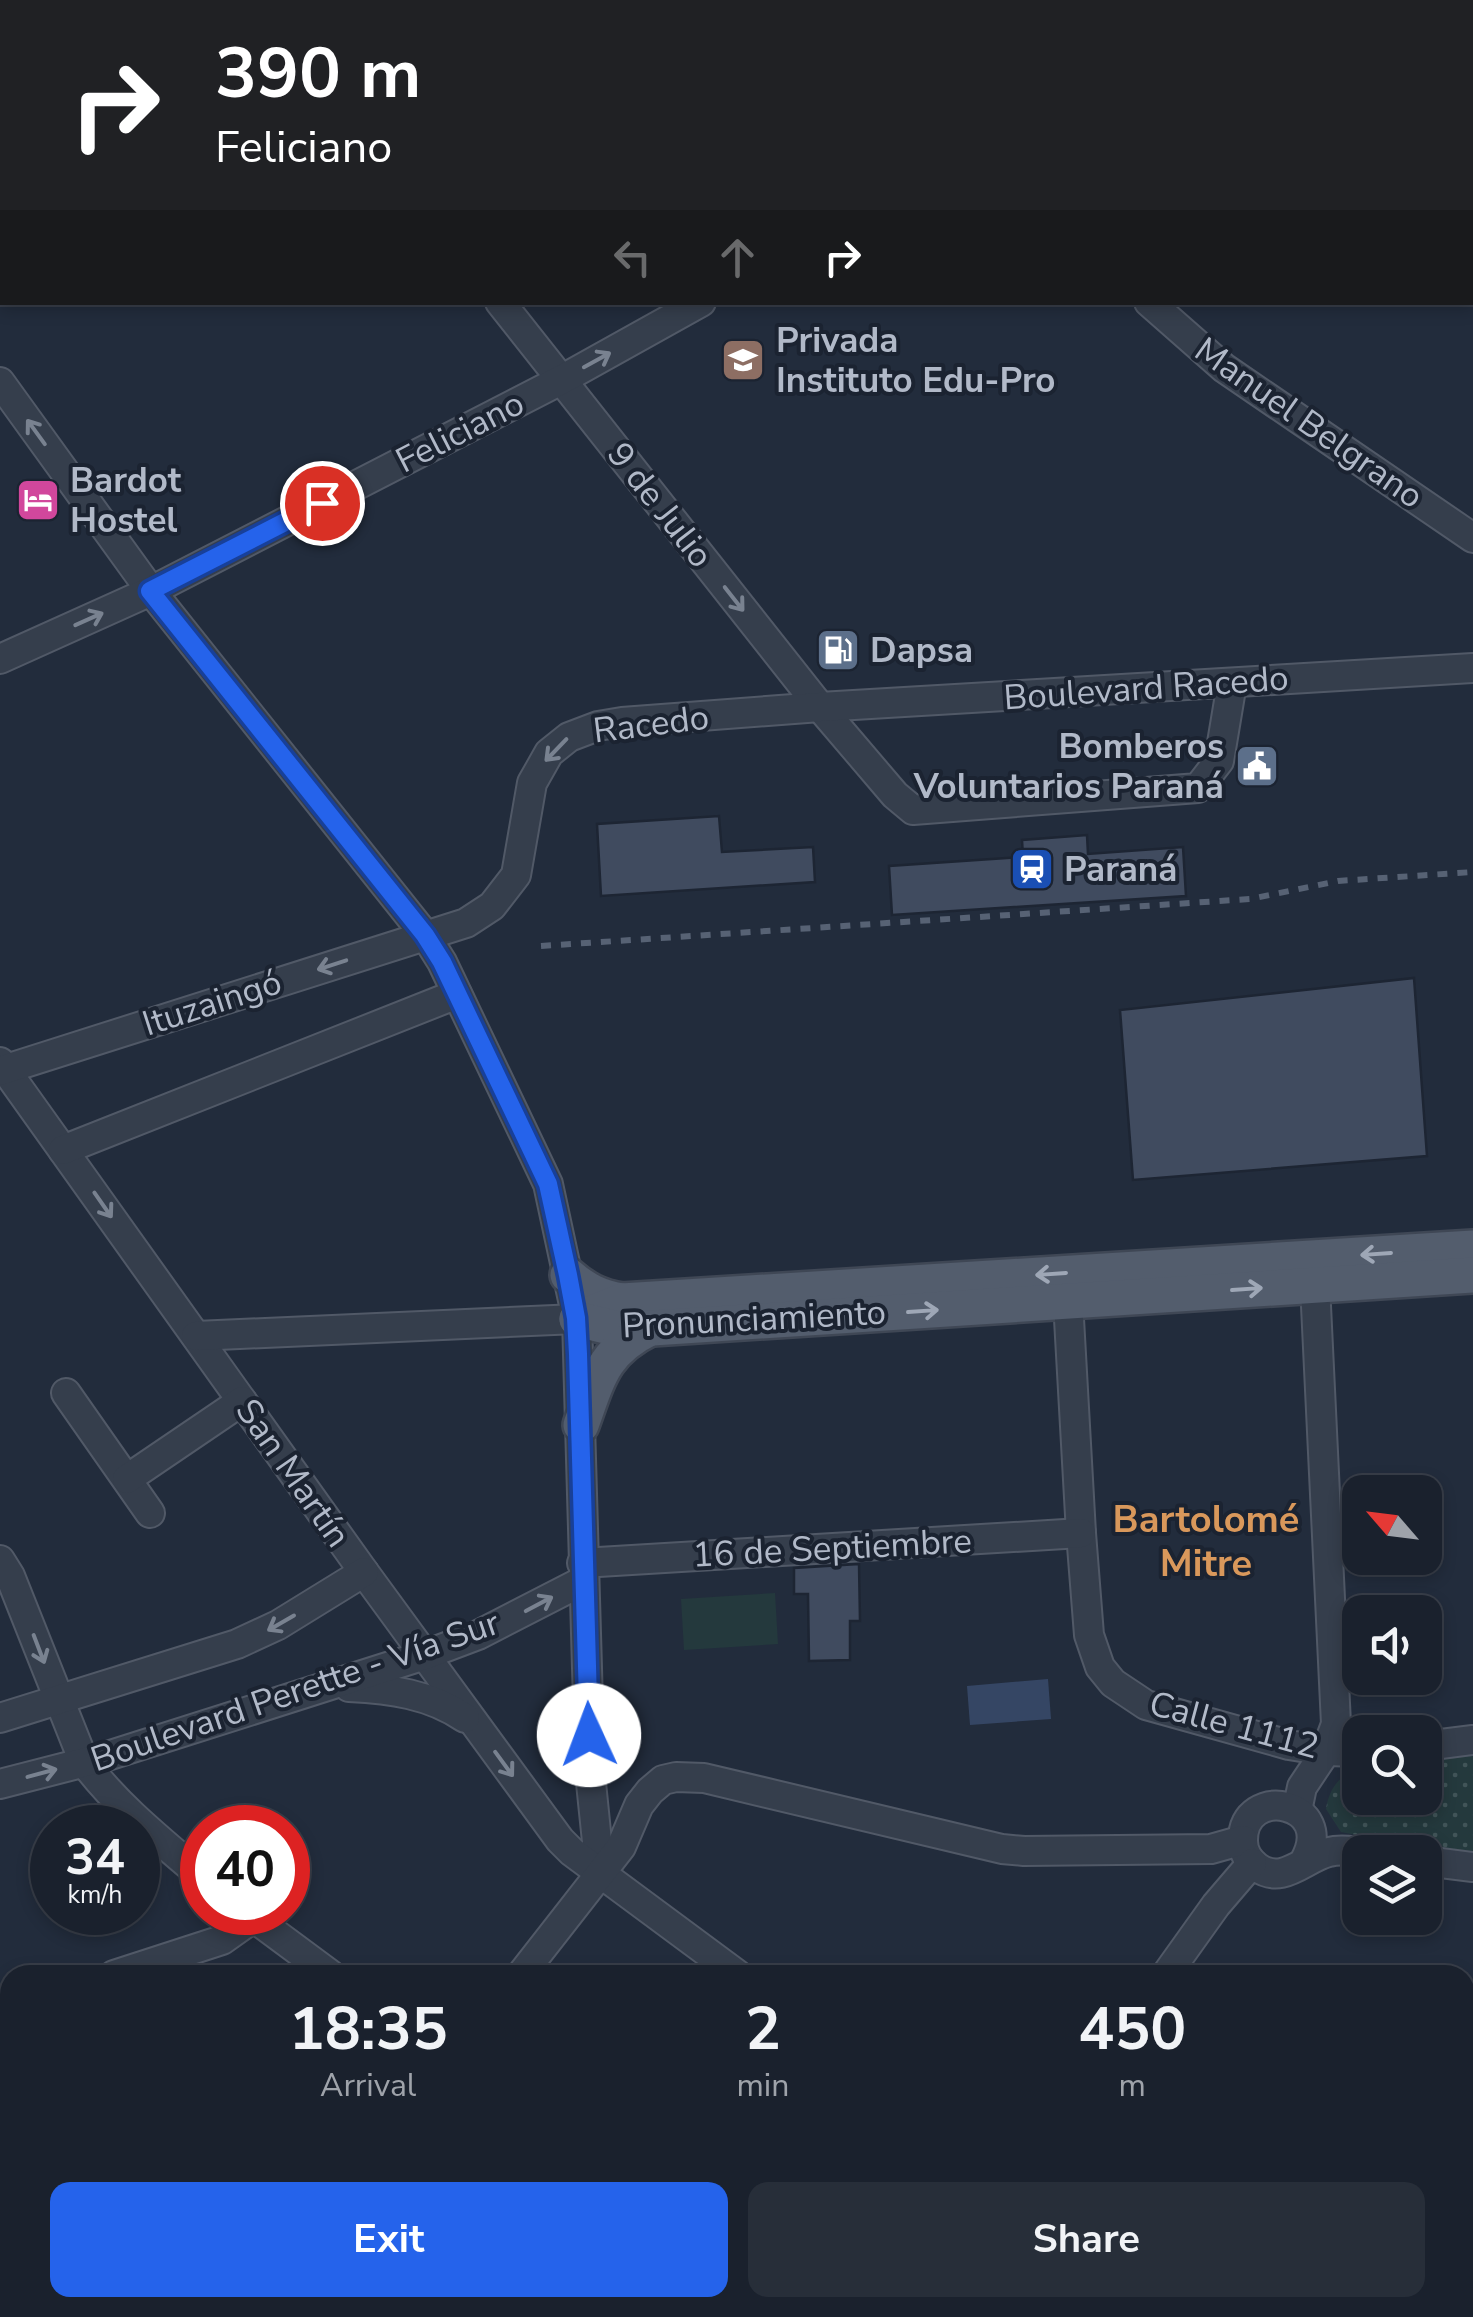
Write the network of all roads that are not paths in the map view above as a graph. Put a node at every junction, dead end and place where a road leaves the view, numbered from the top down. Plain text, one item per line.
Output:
1 (502, 305) edge
2 (695, 305) edge
3 (1152, 305) edge
4 (560, 380) junction
5 (0, 382) edge
6 (1473, 538) edge
7 (150, 591) junction
8 (0, 659) edge
9 (1473, 668) edge
10 (1232, 683) junction
11 (820, 708) junction
12 (425, 935) junction
13 (457, 994) junction
14 (5, 1078) edge
15 (63, 1150) junction
16 (1473, 1248) edge
17 (568, 1275) junction
18 (1473, 1275) edge
19 (1314, 1285) junction
20 (622, 1300) junction
21 (1068, 1302) junction
22 (576, 1318) junction
23 (651, 1328) junction
24 (196, 1336) junction
25 (66, 1393) dead end
26 (242, 1401) junction
27 (581, 1425) junction
28 (127, 1480) junction
29 (150, 1512) dead end
30 (1081, 1534) junction
31 (0, 1560) edge
32 (364, 1572) junction
33 (583, 1572) junction
34 (425, 1655) junction
35 (328, 1686) junction
36 (59, 1701) junction
37 (0, 1718) edge
38 (478, 1727) junction
39 (1473, 1740) edge
40 (1442, 1744) edge
41 (1326, 1751) junction
42 (1342, 1751) edge
43 (84, 1762) junction
44 (0, 1784) edge
45 (1297, 1811) junction
46 (1342, 1850) edge
47 (1247, 1852) junction
48 (180, 1857) edge
49 (1304, 1862) junction
50 (1442, 1863) edge
51 (1473, 1867) edge
52 (600, 1871) junction
53 (228, 1935) edge
54 (276, 1935) edge
55 (145, 1965) edge
56 (316, 1965) edge
57 (530, 1965) edge
58 (725, 1965) edge
59 (1173, 1965) edge

1 - 4 street, 9 de Julio
4 -> 2 street, Feliciano
3 - 6 street, Manuel Belgrano
4 - 7 street, Feliciano
4 -> 11 street, 9 de Julio
7 -> 5 street
8 -> 7 street, Feliciano
7 - 12 street
9 - 10 street, Boulevard Racedo
10 - 11 street, Boulevard Racedo
10 - 11 street, 9 de Julio
11 -> 12 street, Racedo
12 - 13 street
12 -> 14 street, Ituzaingó
13 - 15 street
13 - 17 street
14 - 15 street, San Martín
15 -> 24 street, San Martín
16 -> 20 main road, Pronunciamiento
17 - 20 main road
17 - 22 street
18 - 19 main road, Pronunciamiento
21 -> 19 main road, Pronunciamiento
19 - 41 street
20 - 22 main road, Pronunciamiento
23 -> 21 main road, Pronunciamiento
21 - 30 street
22 - 23 main road, Pronunciamiento
22 - 24 street
22 - 27 street
23 - 27 main road
24 - 26 street, San Martín
25 - 28 street
26 - 28 street
26 - 32 street, San Martín
27 - 33 street
28 - 29 street
30 - 33 street, 16 de Septiembre
30 - 41 street, Calle 1112
31 -> 36 street
32 - 34 street, San Martín
32 -> 36 street
34 -> 33 street, Boulevard Perette - Vía Sur
33 - 52 street
34 - 35 street, Boulevard Perette - Vía Sur
34 - 38 street, San Martín
35 - 38 street
35 - 43 street, Boulevard Perette - Vía Sur
36 - 37 street
36 - 43 street
38 -> 52 street, San Martín
39 - 40 street
41 - 42 street, Calle 1112
41 - 45 street
44 -> 43 street, Boulevard Perette - Vía Sur
43 - 48 street
45 - 47 street
45 - 49 street
46 - 49 street
47 - 49 street
47 - 52 street
47 - 59 street
50 - 51 street
52 - 57 street
52 - 58 street, San Martín
53 - 55 street
54 - 56 street

